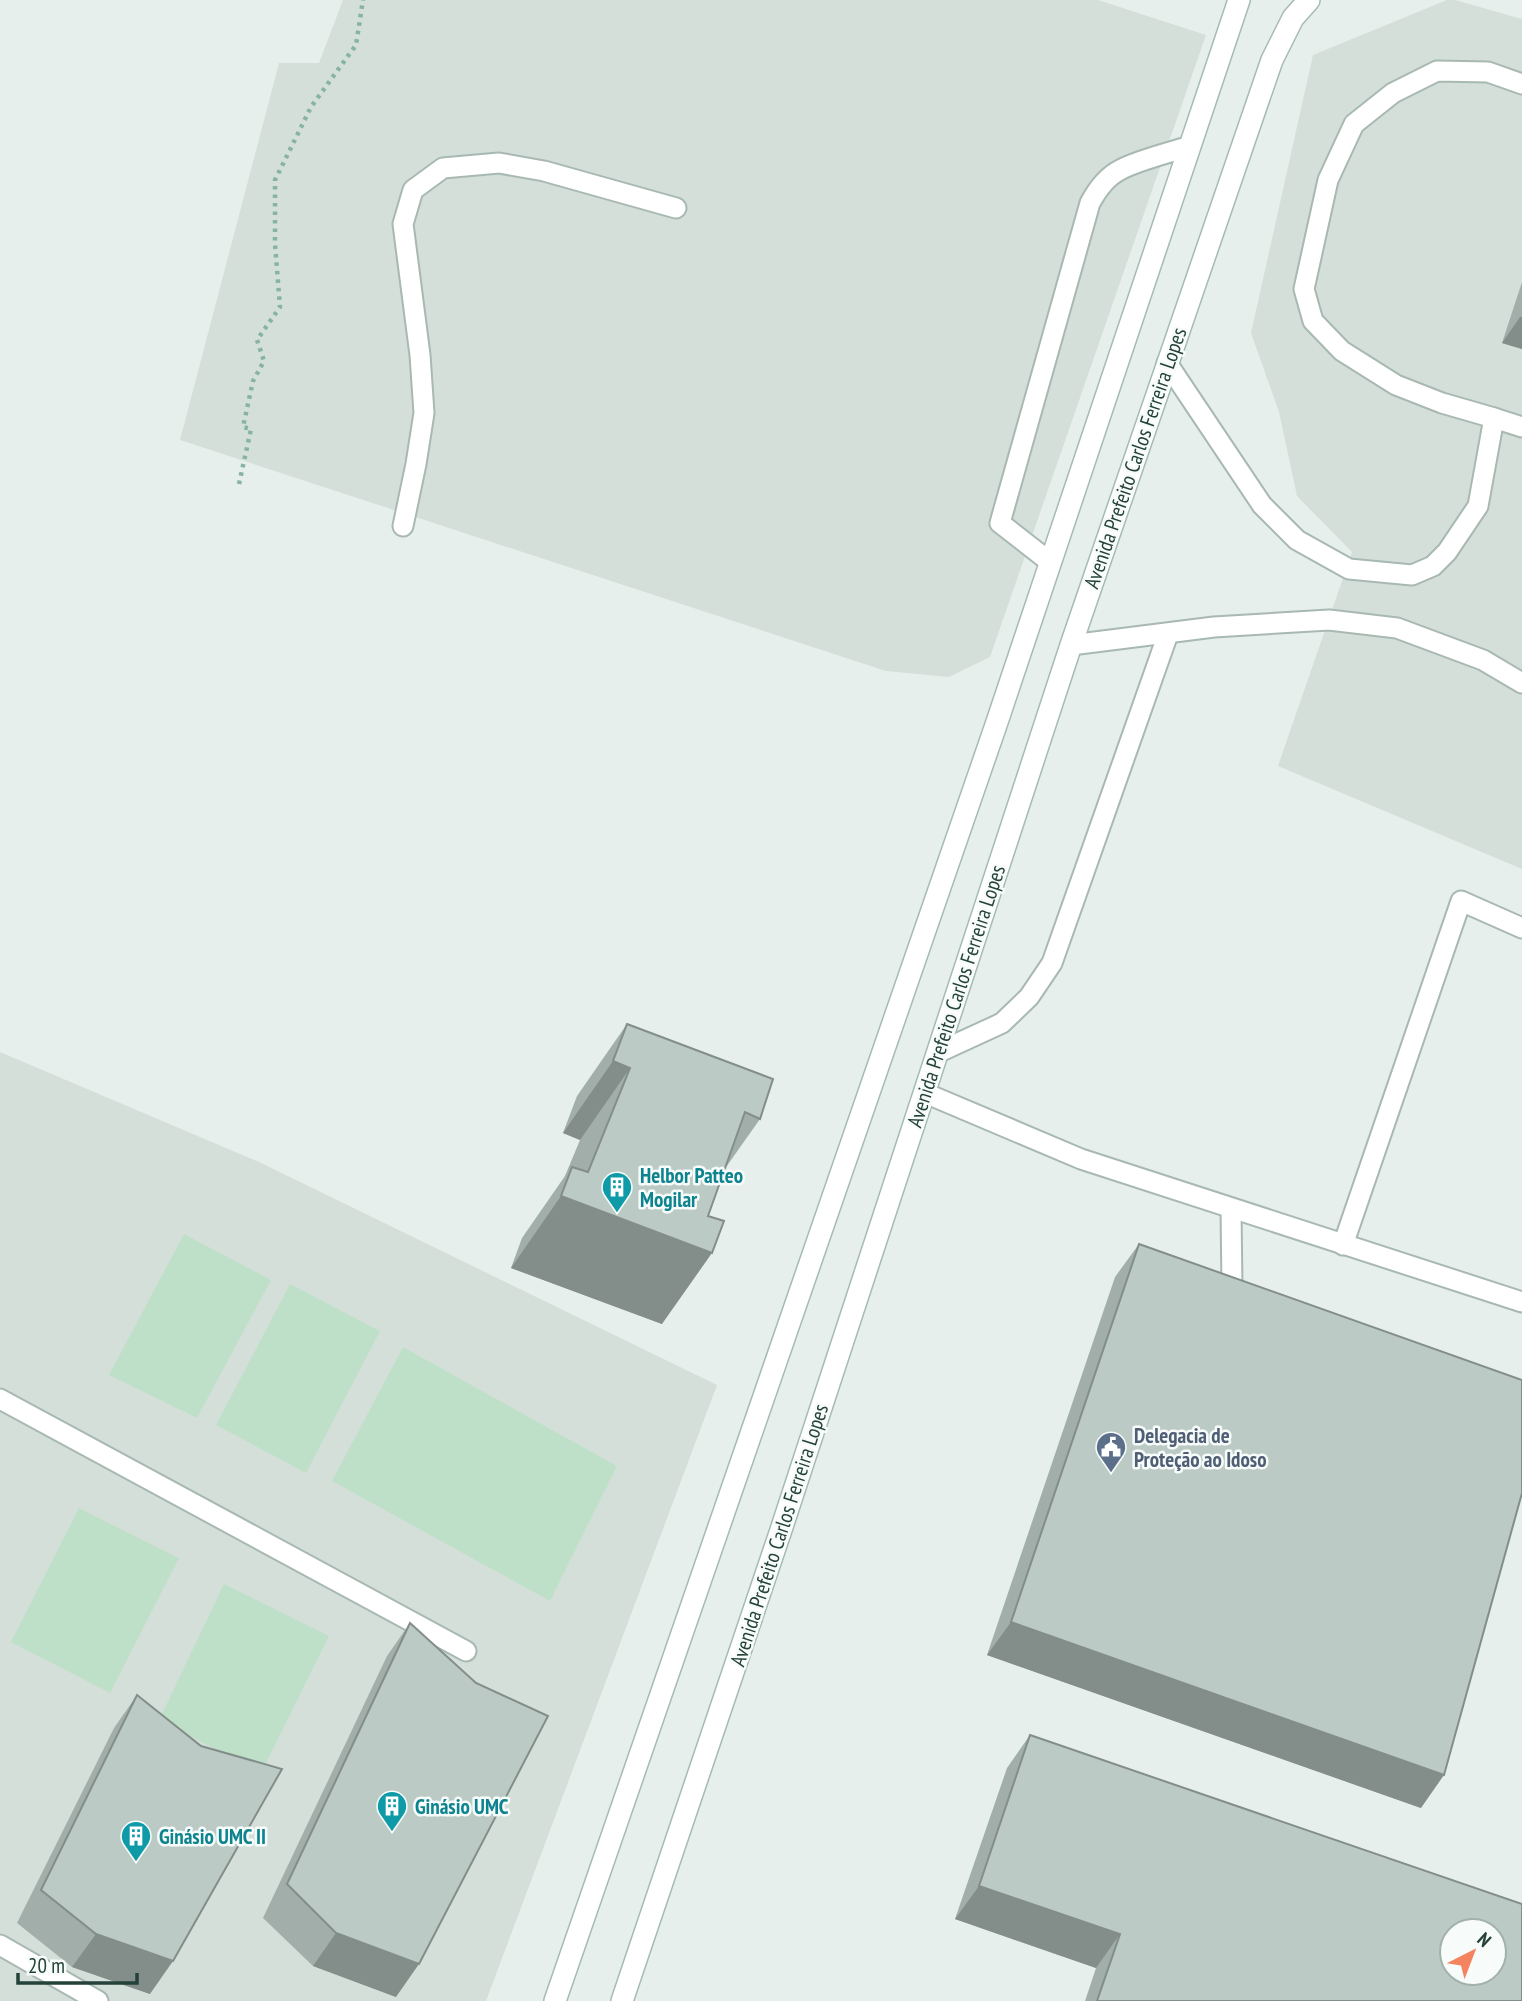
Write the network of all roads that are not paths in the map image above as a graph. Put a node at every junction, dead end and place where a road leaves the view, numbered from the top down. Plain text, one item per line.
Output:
1 (1238, 0) edge
2 (1309, 0) edge
3 (1522, 84) edge
4 (1190, 146) junction
5 (676, 208) dead end
6 (1167, 363) junction
7 (1494, 418) junction
8 (1522, 427) edge
9 (403, 526) dead end
10 (1050, 562) junction
11 (1168, 634) junction
12 (1072, 645) junction
13 (1522, 684) edge
14 (1522, 928) edge
15 (939, 1052) junction
16 (925, 1093) junction
17 (1231, 1208) junction
18 (1343, 1245) junction
19 (1522, 1302) edge
20 (1250, 1309) edge
21 (0, 1399) edge
22 (466, 1651) dead end
23 (0, 1945) edge
24 (98, 2001) edge
25 (555, 2001) edge
26 (622, 2001) edge

1 - 4 main road
2 - 6 main road, Avenida Prefeito Carlos Ferreira Lopes
3 - 7 lane
4 - 10 main road
4 - 10 lane
5 - 9 lane
6 - 7 lane
6 - 12 main road, Avenida Prefeito Carlos Ferreira Lopes
7 - 8 lane
10 - 25 main road
11 - 12 lane
11 - 13 lane
11 - 15 lane
12 - 15 main road, Avenida Prefeito Carlos Ferreira Lopes
14 - 18 lane
15 - 16 main road, Avenida Prefeito Carlos Ferreira Lopes
16 - 17 lane
16 - 26 main road, Avenida Prefeito Carlos Ferreira Lopes
17 - 18 lane
17 - 20 lane
18 - 19 lane
21 - 22 lane
23 - 24 lane

